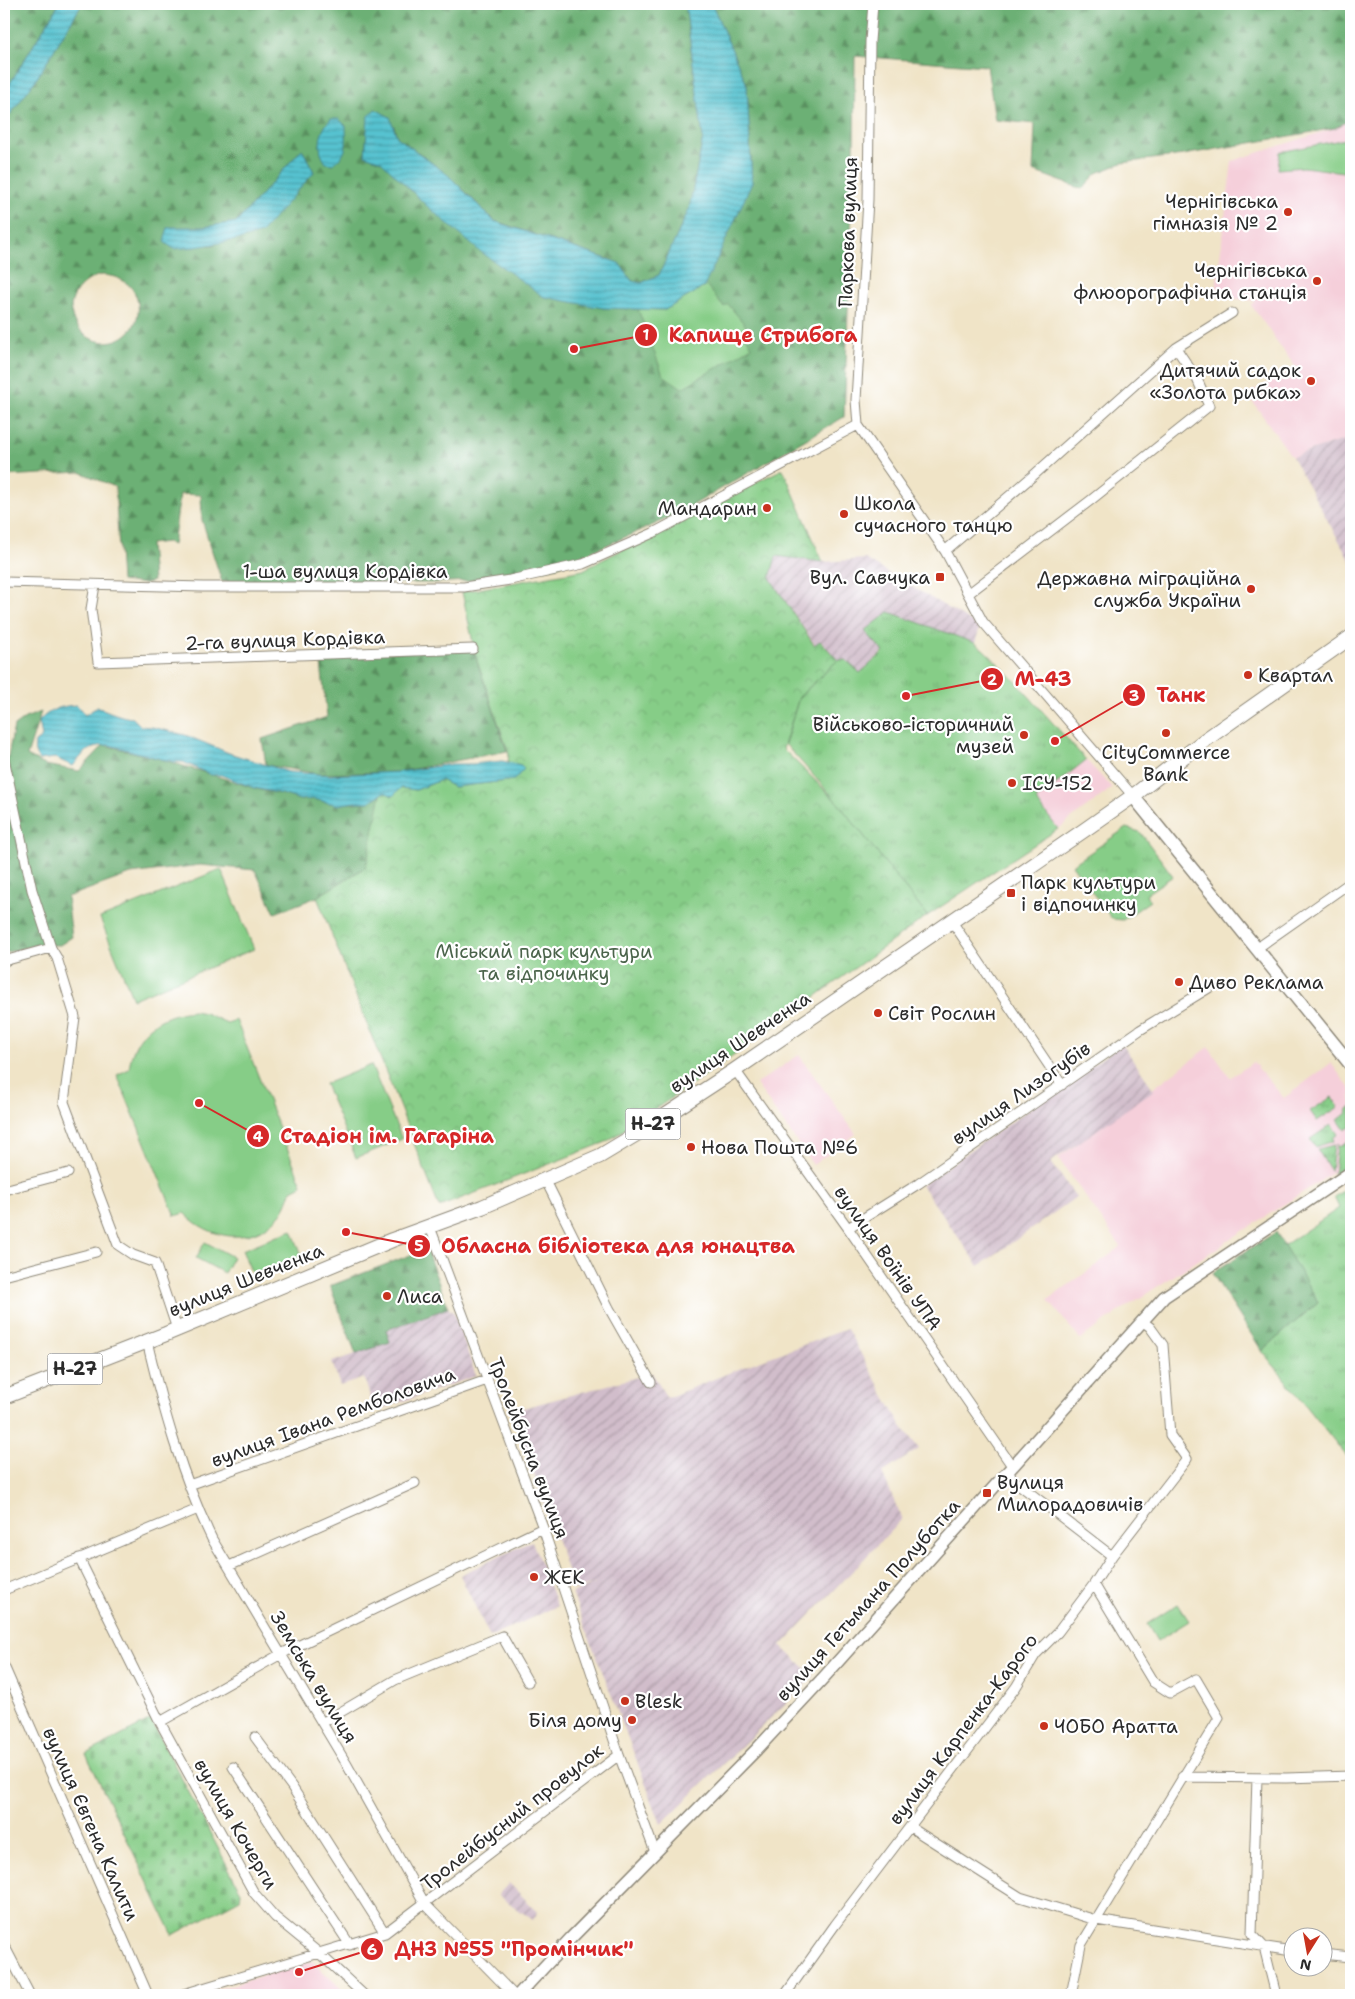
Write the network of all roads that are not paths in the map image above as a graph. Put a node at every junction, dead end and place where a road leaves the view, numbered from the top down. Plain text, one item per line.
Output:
1 (873, 4) edge
2 (1232, 313) dead end
3 (1176, 348) junction
4 (858, 424) junction
5 (945, 551) junction
6 (4, 582) edge
7 (95, 585) junction
8 (968, 594) junction
9 (1351, 636) edge
10 (473, 649) dead end
11 (4, 758) edge
12 (1133, 796) junction
13 (1351, 882) edge
14 (951, 920) junction
15 (51, 948) junction
16 (1256, 949) junction
17 (4, 961) edge
18 (1212, 986) dead end
19 (1350, 1061) edge
20 (735, 1070) junction
21 (1062, 1085) junction
22 (68, 1172) dead end
23 (1351, 1172) edge
24 (546, 1181) junction
25 (4, 1190) edge
26 (430, 1227) junction
27 (848, 1228) junction
28 (96, 1252) dead end
29 (4, 1276) edge
30 (1142, 1321) junction
31 (177, 1329) junction
32 (147, 1341) junction
33 (486, 1380) junction
34 (651, 1382) dead end
35 (4, 1397) edge
36 (1012, 1468) junction
37 (415, 1483) dead end
38 (190, 1485) junction
39 (198, 1509) junction
40 (543, 1528) junction
41 (1112, 1556) junction
42 (79, 1558) junction
43 (229, 1566) junction
44 (1094, 1584) junction
45 (4, 1590) edge
46 (281, 1654) junction
47 (4, 1666) edge
48 (528, 1682) dead end
49 (160, 1722) junction
50 (322, 1723) junction
51 (255, 1737) dead end
52 (619, 1754) junction
53 (233, 1767) dead end
54 (1351, 1776) edge
55 (1182, 1777) junction
56 (1258, 1778) junction
57 (910, 1827) junction
58 (655, 1852) junction
59 (425, 1904) junction
60 (1096, 1920) junction
61 (385, 1934) junction
62 (4, 1945) edge
63 (350, 1945) junction
64 (1264, 1947) junction
65 (1282, 1949) edge
66 (319, 1954) junction
67 (1332, 1955) edge
68 (1351, 1957) edge
69 (30, 1995) edge
70 (148, 1995) edge
71 (180, 1995) edge
72 (364, 1995) edge
73 (516, 1995) edge
74 (785, 1995) edge
75 (1071, 1995) edge
76 (1276, 1995) edge

1 - 4 street, Паркова вулиця
2 - 3 street
3 - 5 street
3 - 8 street
4 - 5 street
4 - 7 street, 1-ша вулиця Кордівка
5 - 8 street
6 - 7 street, 1-ша вулиця Кордівка
7 - 10 street, 2-га вулиця Кордівка
8 - 12 street
9 - 12 main road, вулиця Шевченка / Н-27
11 - 15 street
12 - 14 main road, вулиця Шевченка / Н-27
12 - 16 main road
13 - 16 street
14 - 20 main road, вулиця Шевченка / Н-27
14 - 21 street
15 - 17 street
15 - 31 street
16 - 19 main road
18 - 21 street, вулиця Лизогубів
20 - 24 main road, вулиця Шевченка / Н-27
20 - 27 street, вулиця Воїнів УПА
21 - 27 street, вулиця Лизогубів
22 - 25 street
23 - 30 street, вулиця Гетьмана Полуботка
24 - 26 main road, вулиця Шевченка / Н-27
24 - 34 street
26 - 31 main road, вулиця Шевченка / Н-27
26 - 33 street, Тролейбусна вулиця
27 - 36 street, вулиця Воїнів УПА
28 - 29 street
30 - 36 street, вулиця Гетьмана Полуботка
30 - 41 street, вулиця Карпенка-Карого
31 - 32 main road, вулиця Шевченка / Н-27
32 - 35 main road, вулиця Шевченка / Н-27
32 - 38 street, Земська вулиця
33 - 38 street, вулиця Івана Ремболовича
33 - 40 street, Тролейбусна вулиця
36 - 41 street, вулиця Воїнів УПА
36 - 58 street, вулиця Гетьмана Полуботка
37 - 43 street
38 - 39 street, Земська вулиця
39 - 42 street
39 - 43 street, Земська вулиця
40 - 46 street
40 - 52 street, Тролейбусна вулиця
41 - 44 street, вулиця Карпенка-Карого
42 - 45 street
42 - 49 street, вулиця Кочерги
43 - 46 street, Земська вулиця
44 - 55 street
44 - 57 street, вулиця Карпенка-Карого
46 - 49 street
46 - 50 street, Земська вулиця
47 - 70 street, вулиця Євгена Калити
48 - 50 street
49 - 66 street, вулиця Кочерги
50 - 59 street, Земська вулиця
51 - 61 street
52 - 58 street, Тролейбусна вулиця
52 - 59 street, Тролейбусний провулок
53 - 63 street, вулиця Кочерги
54 - 56 street
55 - 56 street
55 - 60 street
56 - 64 street
57 - 60 street
57 - 74 street, вулиця Карпенка-Карого
58 - 73 street, вулиця Гетьмана Полуботка
59 - 61 street
59 - 73 street, Земська вулиця
60 - 64 street
60 - 75 street
61 - 63 street
62 - 69 street
63 - 66 street
64 - 65 street
64 - 76 street
66 - 71 street
66 - 72 street, вулиця Кочерги
67 - 68 street

